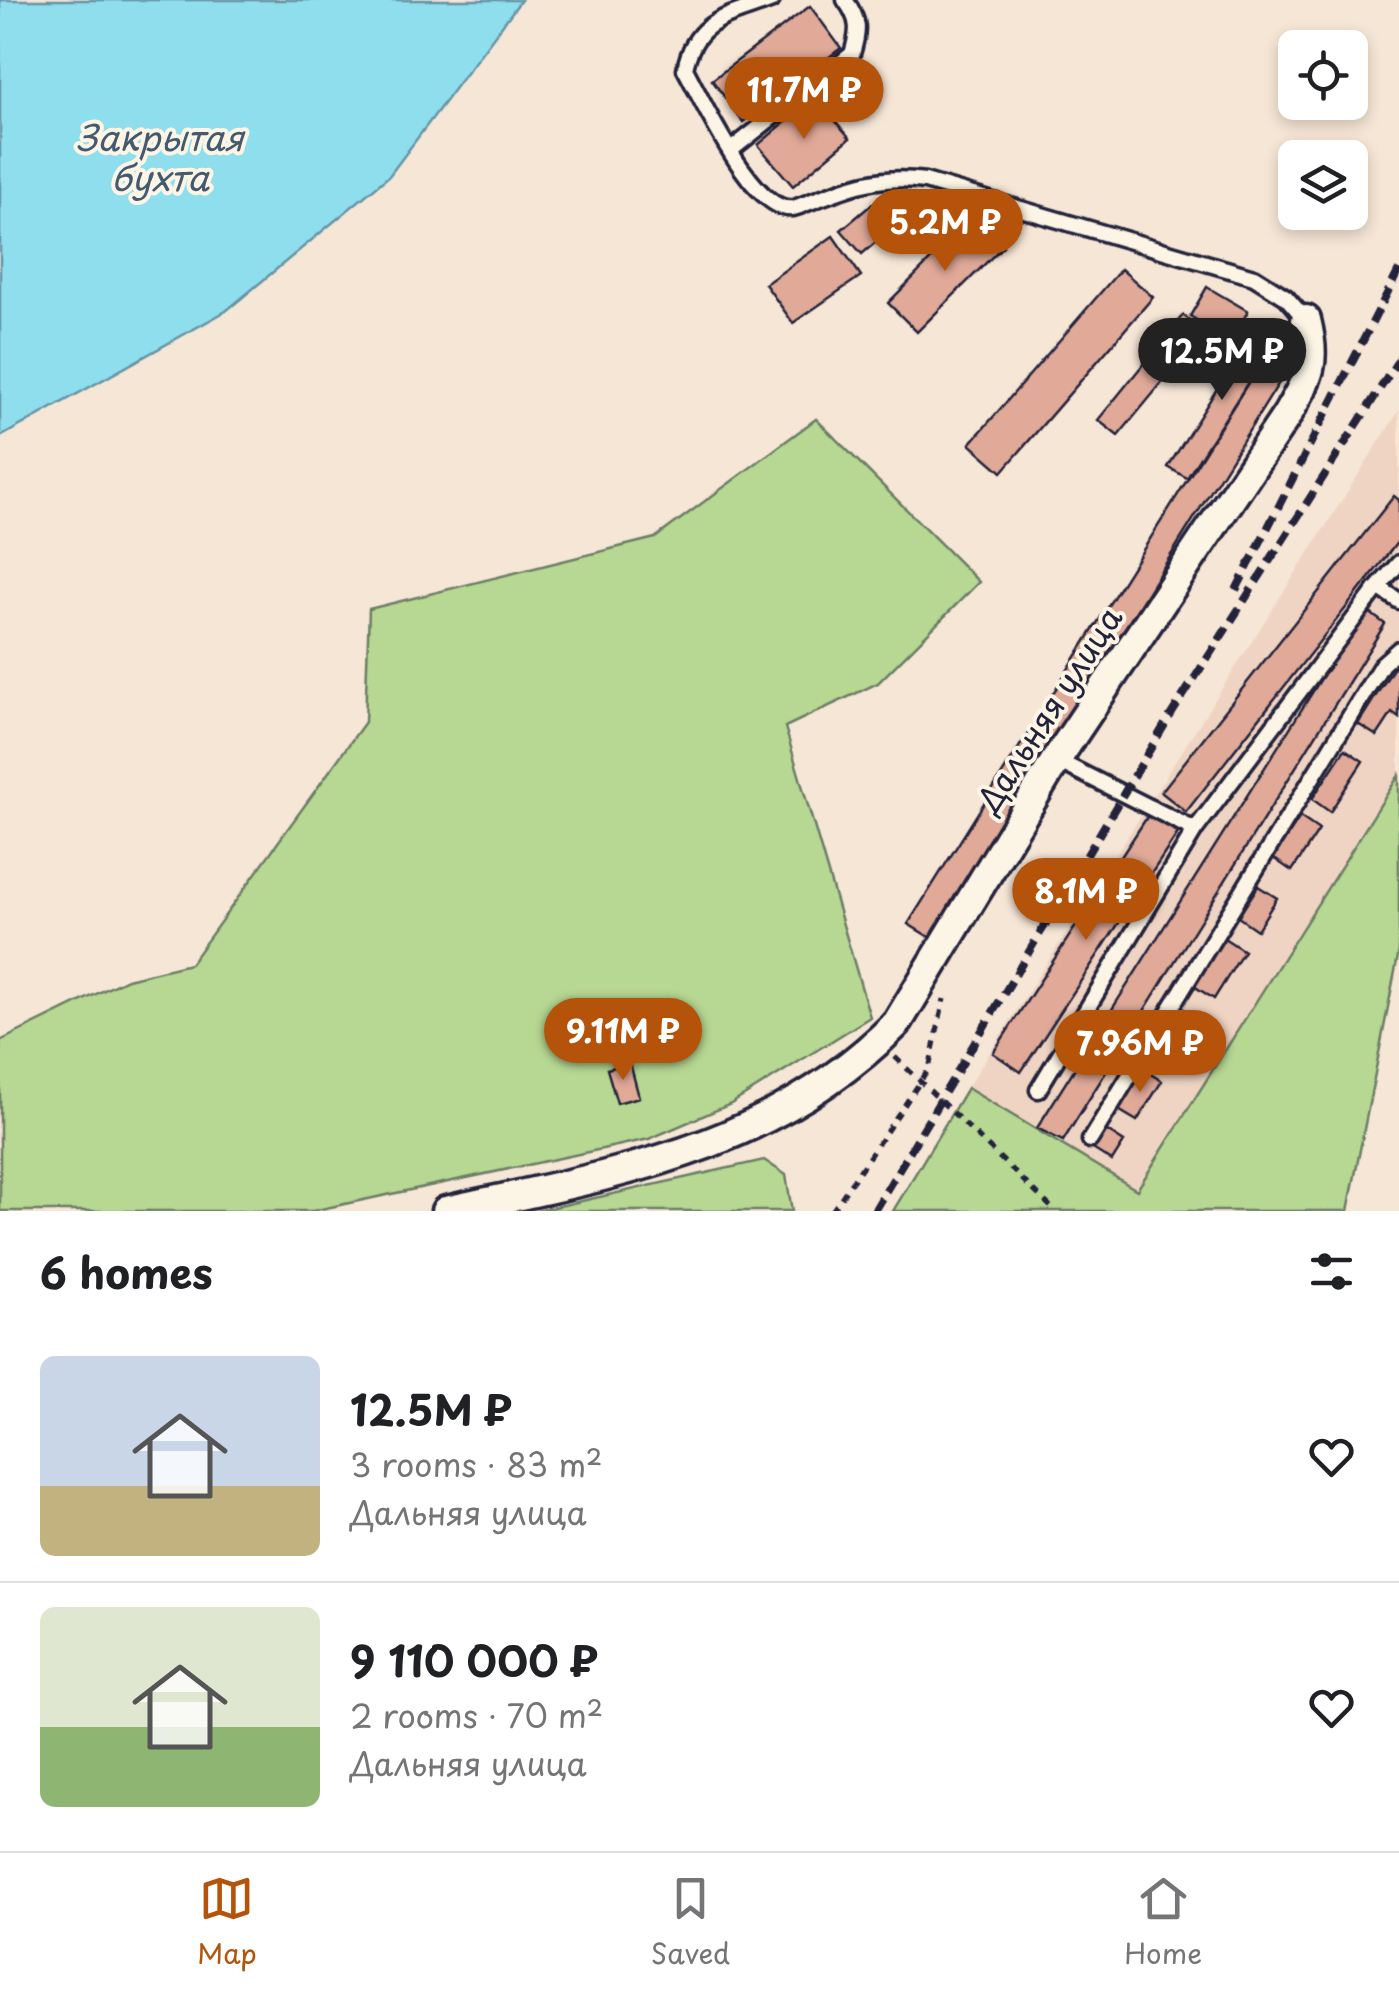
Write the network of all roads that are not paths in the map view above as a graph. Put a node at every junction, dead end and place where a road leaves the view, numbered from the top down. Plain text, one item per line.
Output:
1 (772, 0) edge
2 (845, 0) edge
3 (731, 150) junction
4 (1306, 320) joint
5 (1399, 563) edge
6 (1378, 587) junction
7 (1399, 601) edge
8 (1399, 648) edge
9 (1056, 760) junction
10 (1196, 830) junction
11 (1038, 1090) dead end
12 (1090, 1140) dead end
13 (446, 1211) edge

1 - 3 lane
2 - 3 lane
3 - 4 lane
4 - 9 street, Дальняя улица
5 - 6 lane
6 - 7 lane
6 - 10 lane
8 - 12 lane
9 - 10 lane
9 - 13 street, Дальняя улица
10 - 11 lane

